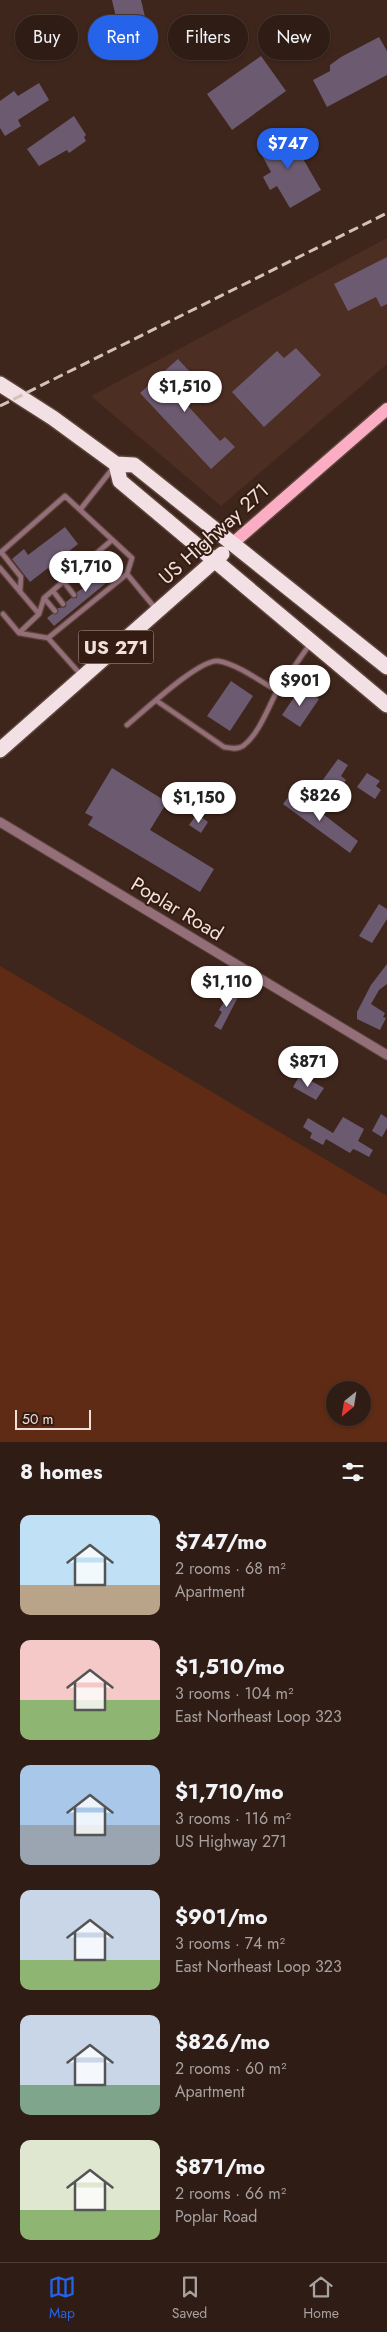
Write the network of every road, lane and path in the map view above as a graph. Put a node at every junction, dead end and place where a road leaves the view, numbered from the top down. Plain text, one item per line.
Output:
1 (0, 384) edge
2 (387, 409) edge
3 (116, 464) junction
4 (80, 510) junction
5 (112, 540) junction
6 (232, 544) junction
7 (1, 553) edge
8 (95, 555) junction
9 (216, 559) junction
10 (84, 565) junction
11 (0, 568) edge
12 (107, 568) dead end
13 (74, 574) junction
14 (127, 574) junction
15 (114, 576) dead end
16 (95, 577) dead end
17 (118, 581) junction
18 (64, 582) junction
19 (85, 586) dead end
20 (53, 591) junction
21 (20, 592) junction
22 (74, 595) dead end
23 (44, 598) junction
24 (63, 604) dead end
25 (55, 611) dead end
26 (158, 611) junction
27 (2, 614) dead end
28 (39, 614) junction
29 (19, 633) junction
30 (48, 638) junction
31 (312, 641) junction
32 (387, 667) edge
33 (83, 677) junction
34 (277, 691) junction
35 (157, 701) junction
36 (387, 705) edge
37 (127, 725) dead end
38 (0, 750) edge
39 (0, 822) edge
40 (387, 1056) edge

1 - 3 highway
2 - 6 main road, US Highway 271 / US 271
3 - 4 lane
3 - 6 highway
3 - 9 highway
4 - 5 lane
4 - 7 lane
5 - 8 lane
5 - 14 lane
6 - 9 highway, US Highway 271 / US 271
6 - 32 highway
7 - 21 lane
8 - 10 lane
8 - 12 lane
9 - 26 highway, US Highway 271 / US 271
9 - 31 highway
10 - 13 lane
10 - 16 lane
11 - 21 lane
13 - 18 lane
13 - 19 lane
14 - 17 lane
14 - 26 lane
15 - 17 lane
17 - 30 lane
18 - 20 lane
18 - 22 lane
20 - 23 lane
20 - 24 lane
21 - 28 lane
23 - 25 lane
23 - 28 lane
26 - 33 highway, US Highway 271 / US 271
27 - 29 lane
28 - 29 lane
29 - 30 lane
30 - 33 lane
31 - 34 lane
31 - 36 highway
33 - 38 highway, US Highway 271 / US 271
34 - 35 lane
34 - 35 lane
35 - 37 lane
39 - 40 street, Poplar Road

